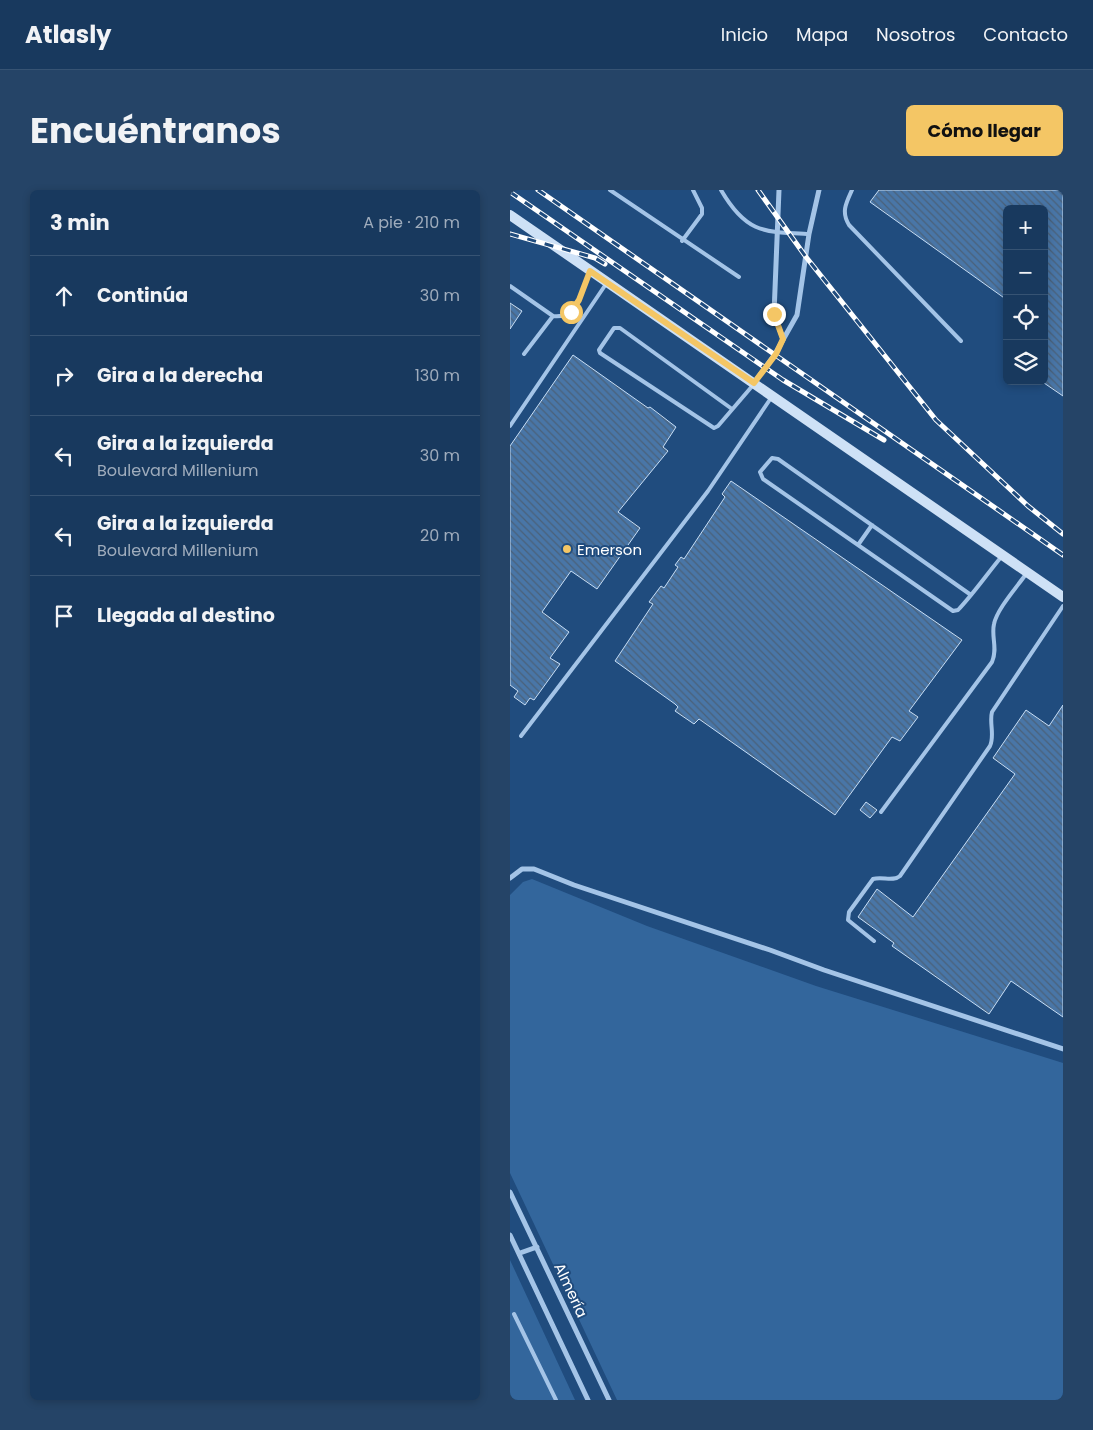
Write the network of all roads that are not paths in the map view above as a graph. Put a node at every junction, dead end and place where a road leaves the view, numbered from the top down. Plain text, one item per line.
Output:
1 (610, 190) edge
2 (693, 190) edge
3 (721, 190) edge
4 (779, 190) edge
5 (819, 190) edge
6 (852, 190) edge
7 (510, 215) edge
8 (777, 232) junction
9 (810, 234) junction
10 (682, 241) junction
11 (590, 271) junction
12 (739, 277) dead end
13 (608, 282) junction
14 (510, 286) edge
15 (553, 316) junction
16 (783, 339) junction
17 (961, 342) dead end
18 (524, 354) dead end
19 (754, 383) junction
20 (773, 396) junction
21 (732, 409) junction
22 (510, 426) edge
23 (872, 524) junction
24 (858, 545) junction
25 (1002, 555) junction
26 (1027, 572) junction
27 (971, 595) junction
28 (1063, 597) edge
29 (1063, 606) edge
30 (521, 736) dead end
31 (881, 812) dead end
32 (510, 878) edge
33 (874, 941) dead end
34 (1063, 1048) edge
35 (510, 1192) edge
36 (510, 1235) edge
37 (537, 1247) junction
38 (520, 1254) junction
39 (514, 1314) dead end
40 (556, 1400) edge
41 (588, 1400) edge
42 (609, 1400) edge

1 - 10 lane
2 - 10 lane
3 - 8 lane
4 - 8 street
5 - 9 street
6 - 17 lane
7 - 11 street
8 - 9 lane
8 - 16 street
9 - 16 street
10 - 12 lane
11 - 13 street
11 - 15 lane
13 - 19 street
13 - 22 lane
14 - 15 lane
15 - 18 lane
16 - 19 street
19 - 20 street
19 - 21 lane
20 - 25 street
20 - 30 lane
21 - 21 lane
23 - 24 lane
23 - 24 lane
23 - 27 lane
24 - 27 lane
25 - 26 street
25 - 27 lane
26 - 28 street
26 - 31 lane
29 - 33 lane
32 - 34 street
35 - 37 street, Almería
36 - 38 street, Almería
37 - 38 street
37 - 42 street, Almería
38 - 41 street, Almería
39 - 40 lane

